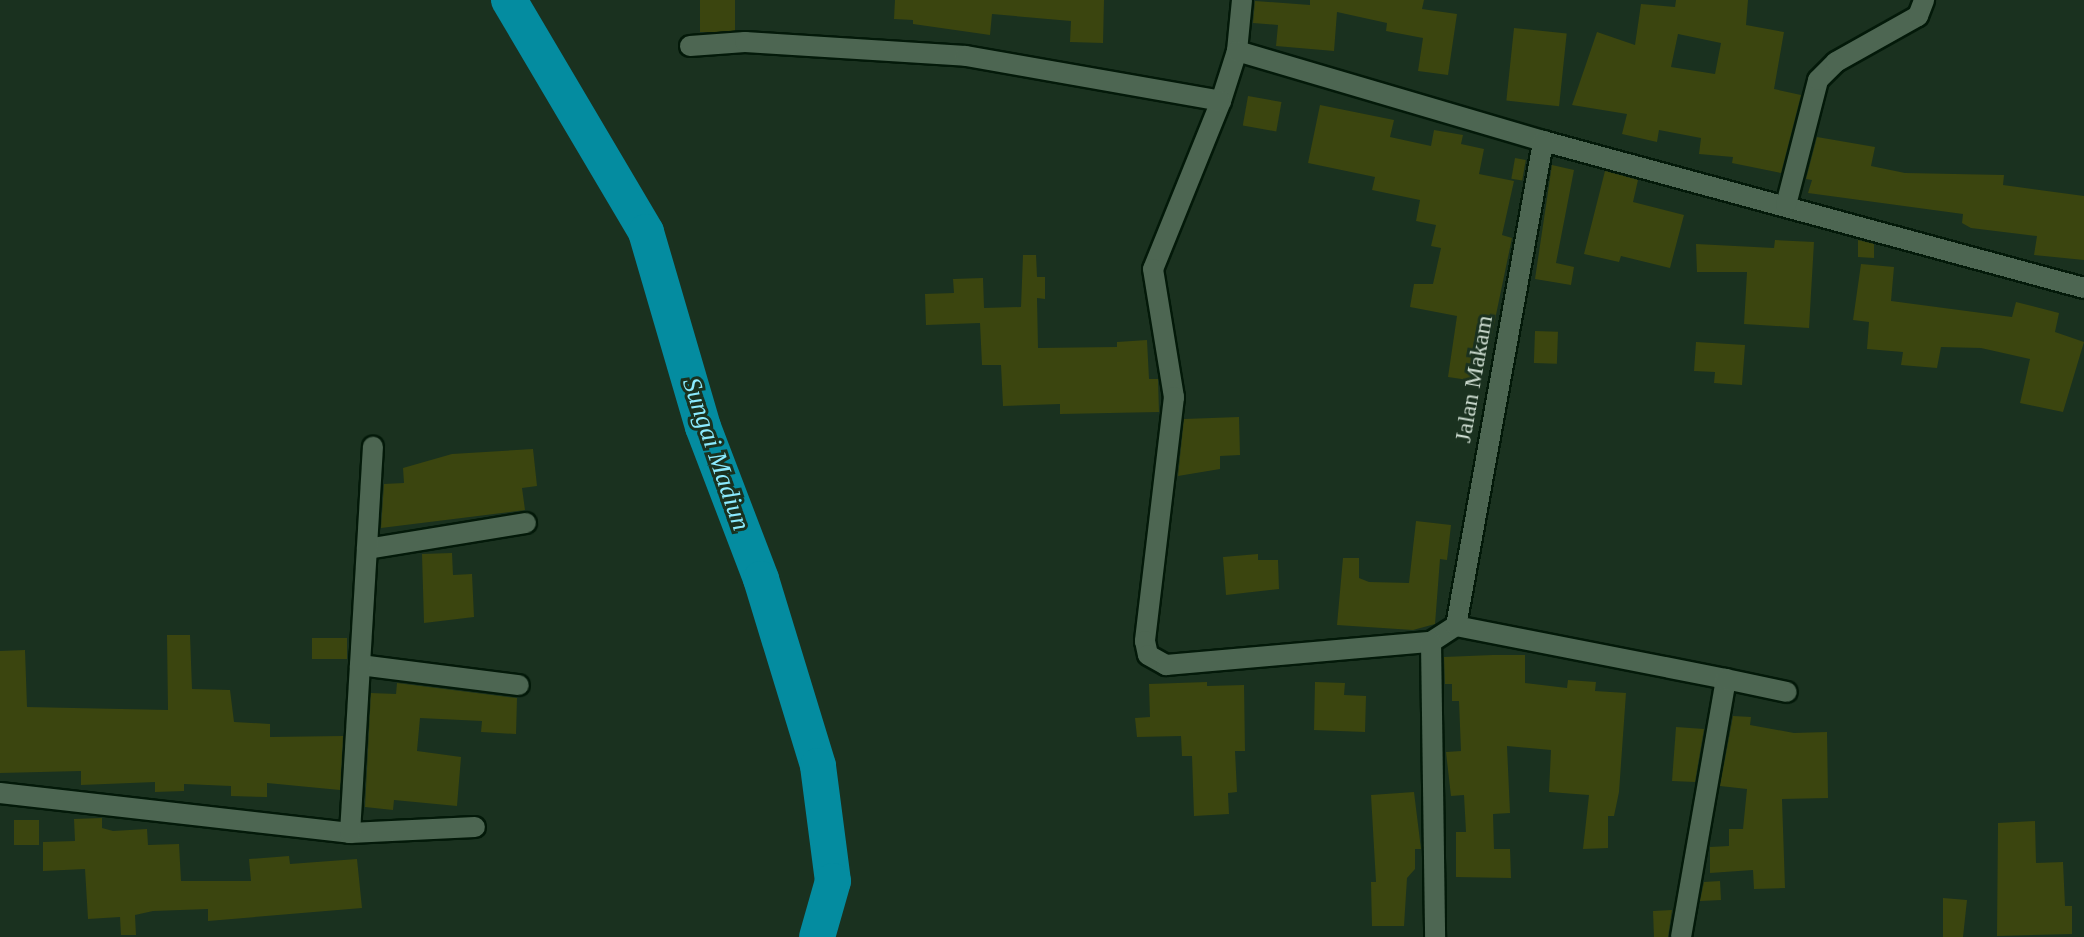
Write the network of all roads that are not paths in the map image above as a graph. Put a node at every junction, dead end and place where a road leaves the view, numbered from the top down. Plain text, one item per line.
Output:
1 (1242, 0) edge
2 (1924, 0) edge
3 (690, 46) dead end
4 (1237, 51) junction
5 (1221, 101) junction
6 (1543, 141) junction
7 (1786, 205) junction
8 (2084, 288) edge
9 (373, 447) dead end
10 (526, 523) dead end
11 (367, 549) junction
12 (1456, 626) junction
13 (1431, 642) junction
14 (360, 665) junction
15 (1726, 679) junction
16 (519, 685) dead end
17 (1787, 692) dead end
18 (0, 793) edge
19 (475, 827) dead end
20 (350, 833) junction
21 (1435, 937) edge
22 (1681, 937) edge

1 - 4 street
2 - 7 street
3 - 5 street
4 - 5 street
4 - 6 street
5 - 13 street
6 - 7 street
6 - 12 street, Jalan Makam
7 - 8 street
9 - 11 street
10 - 11 street
11 - 14 street
12 - 13 street
12 - 15 street
13 - 21 street
14 - 16 street
14 - 20 street
15 - 17 street
15 - 22 street
18 - 20 street
19 - 20 street

